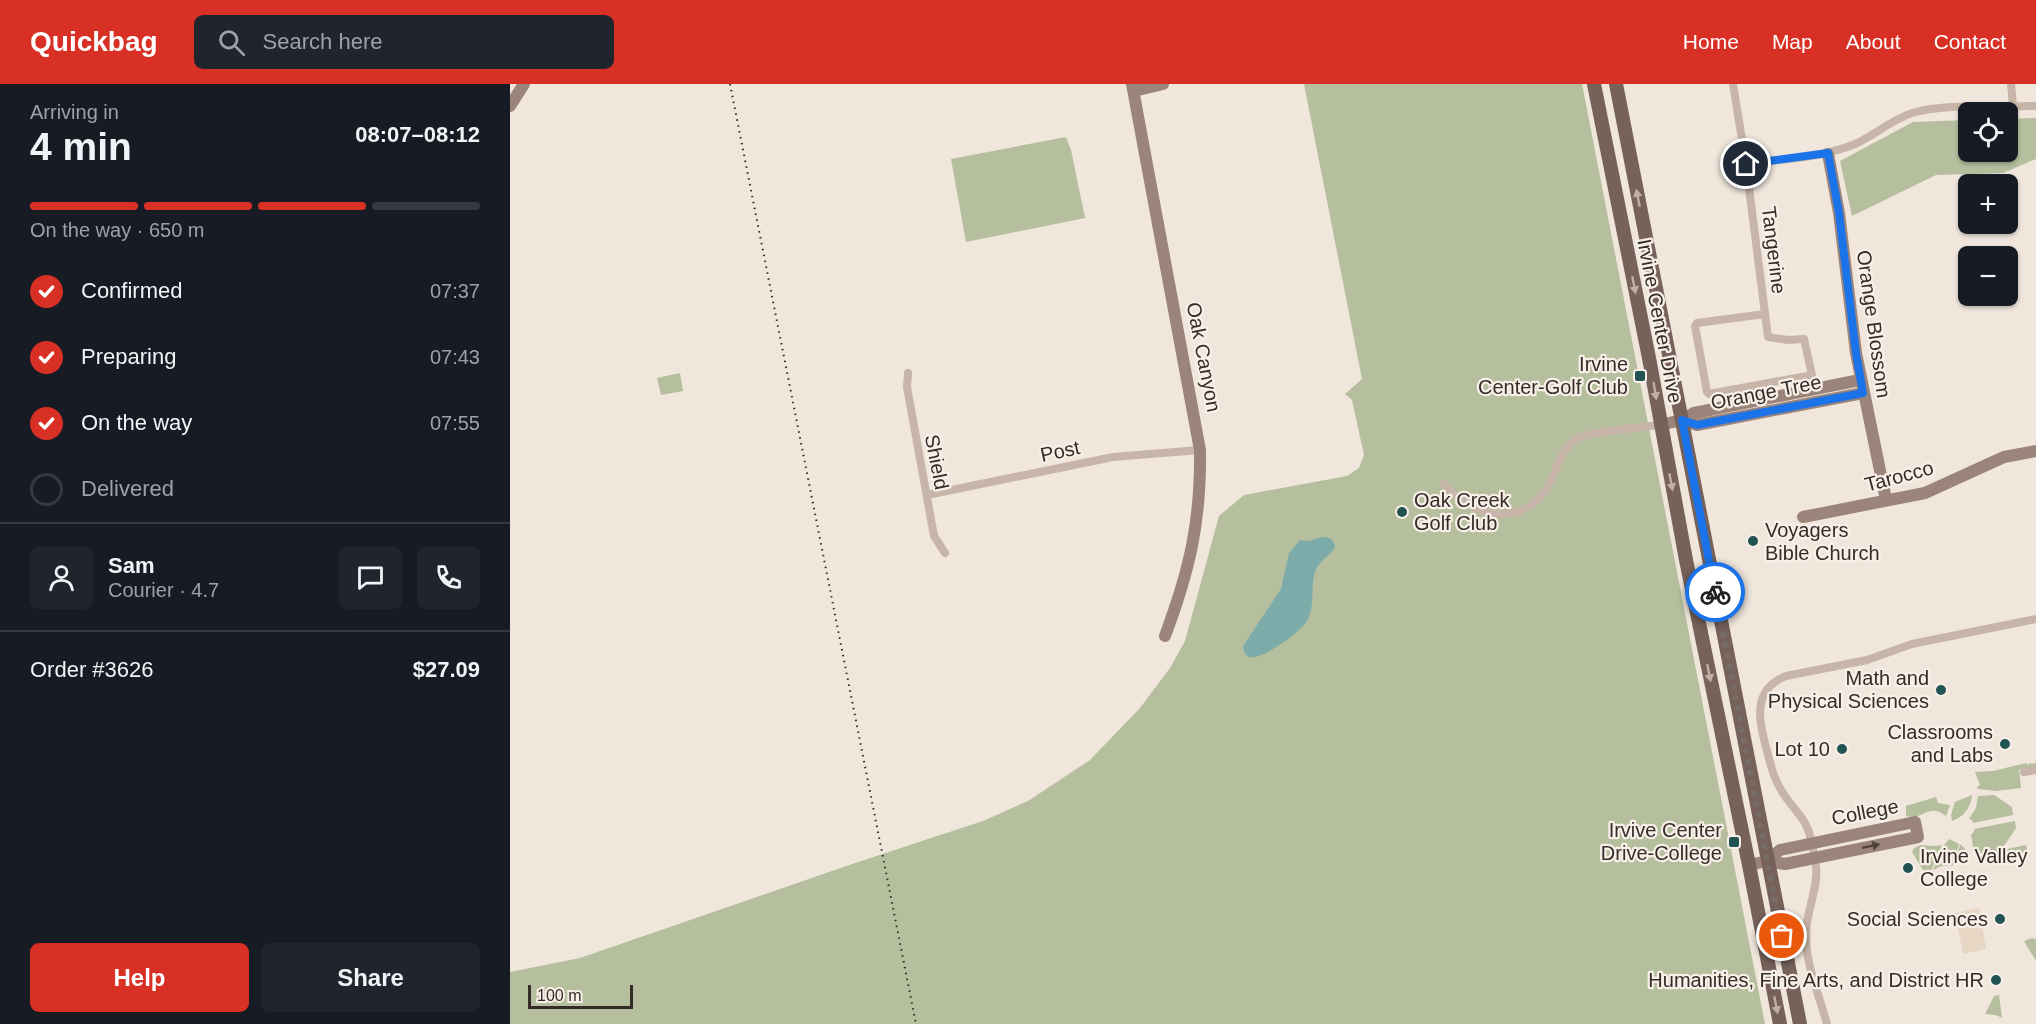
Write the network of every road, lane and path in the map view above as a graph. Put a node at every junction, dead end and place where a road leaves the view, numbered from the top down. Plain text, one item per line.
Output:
1 (518, 84) edge
2 (524, 84) edge
3 (1163, 84) edge
4 (1594, 84) edge
5 (1616, 84) edge
6 (1733, 84) edge
7 (2012, 84) edge
8 (1133, 88) edge
9 (2013, 102) edge
10 (512, 103) edge
11 (2018, 106) edge
12 (2036, 106) edge
13 (1958, 108) edge
14 (1828, 153) junction
15 (1746, 164) junction
16 (1766, 314) junction
17 (908, 373) dead end
18 (1861, 387) junction
19 (1682, 420) junction
20 (1660, 425) junction
21 (1200, 450) junction
22 (2036, 451) edge
23 (1444, 484) dead end
24 (927, 495) junction
25 (1886, 500) junction
26 (1803, 517) dead end
27 (945, 553) dead end
28 (2036, 619) edge
29 (1165, 636) dead end
30 (2036, 770) edge
31 (2024, 772) dead end
32 (1811, 843) junction
33 (1814, 858) junction
34 (1767, 861) junction
35 (1749, 865) junction
36 (1780, 1024) edge
37 (1800, 1024) edge
38 (1827, 1024) edge

1 - 10 street
2 - 10 street
3 - 8 street
4 -> 20 main road, Irvine Center Drive
19 -> 5 main road, Irvine Center Drive
6 - 15 street, Tangerine
7 - 9 street
8 - 21 street, Oak Canyon
11 - 12 street
13 - 14 street
14 - 15 street
14 - 18 street, Orange Blossom
15 - 16 street, Tangerine
16 - 16 street, Tangerine
17 - 24 street, Shield
18 - 19 street, Orange Tree
18 - 25 street, Orange Blossom
19 - 20 street, Orange Tree
19 - 34 main road, Irvine Center Drive
20 - 23 street
20 -> 35 main road, Irvine Center Drive
21 - 24 street, Post
21 - 29 street, Oak Canyon
22 - 25 street, Tarocco
24 - 27 street, Shield
25 - 26 street, Tarocco
28 - 32 street
30 - 31 street
32 - 33 street
33 -> 32 street, College
32 - 34 street, College
33 - 34 street, College
33 - 38 street
34 - 35 street, College
34 - 37 main road, Irvine Center Drive
35 -> 36 main road, Irvine Center Drive

